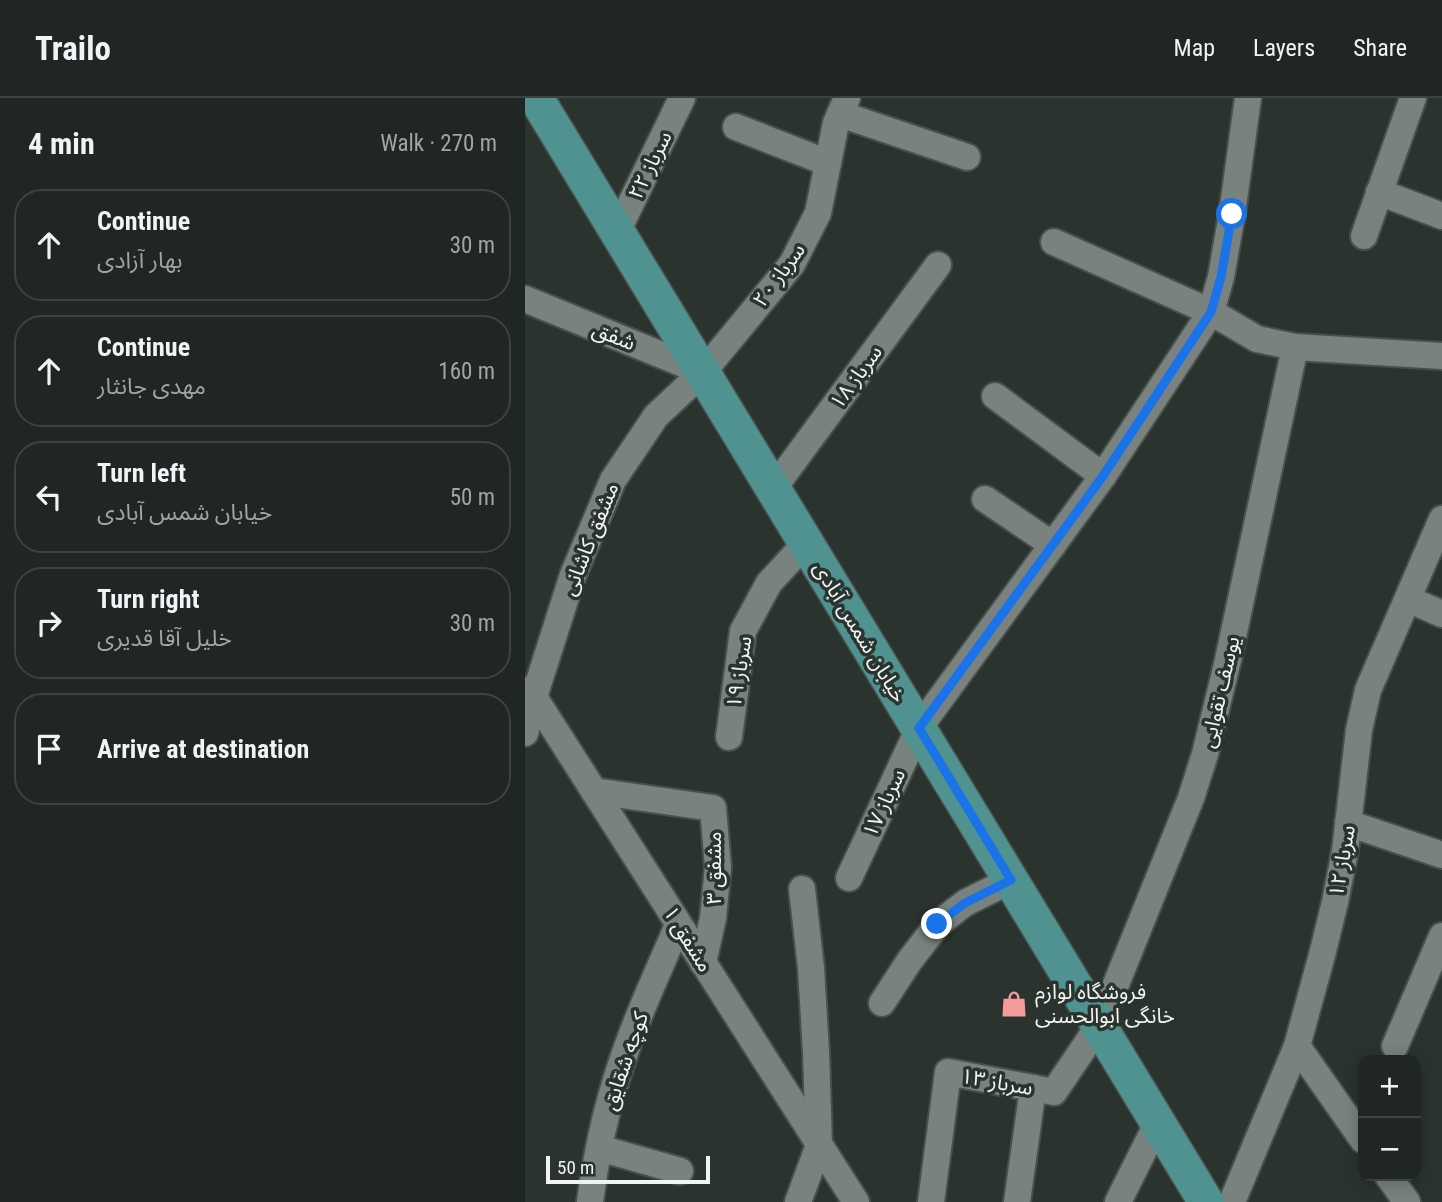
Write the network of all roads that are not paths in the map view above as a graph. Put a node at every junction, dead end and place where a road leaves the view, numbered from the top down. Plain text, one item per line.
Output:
1 (536, 98) edge
2 (682, 98) edge
3 (1248, 98) edge
4 (1413, 98) edge
5 (843, 106) edge
6 (736, 127) dead end
7 (967, 157) dead end
8 (828, 163) junction
9 (1379, 192) junction
10 (1442, 216) edge
11 (617, 232) junction
12 (1364, 236) dead end
13 (1054, 242) dead end
14 (938, 265) dead end
15 (525, 299) edge
16 (1211, 312) junction
17 (1295, 347) junction
18 (1442, 356) edge
19 (703, 372) junction
20 (995, 397) dead end
21 (1103, 476) junction
22 (773, 489) junction
23 (985, 499) dead end
24 (1442, 519) edge
25 (806, 543) junction
26 (1053, 545) junction
27 (1408, 599) junction
28 (1442, 614) edge
29 (530, 685) edge
30 (919, 728) junction
31 (525, 733) edge
32 (729, 737) dead end
33 (594, 791) junction
34 (1348, 823) junction
35 (1442, 855) edge
36 (849, 878) dead end
37 (1011, 880) junction
38 (802, 889) dead end
39 (678, 925) junction
40 (1442, 936) edge
41 (703, 963) junction
42 (882, 1003) dead end
43 (1100, 1024) junction
44 (1297, 1046) junction
45 (1395, 1046) dead end
46 (1033, 1088) junction
47 (1158, 1122) junction
48 (1358, 1133) edge
49 (819, 1145) junction
50 (599, 1148) junction
51 (680, 1171) dead end
52 (1392, 1181) edge
53 (590, 1202) edge
54 (798, 1202) edge
55 (856, 1202) edge
56 (931, 1202) edge
57 (1017, 1202) edge
58 (1118, 1202) edge
59 (1206, 1202) edge
60 (1232, 1202) edge
61 (1407, 1202) edge

1 - 11 main road, خیابان شمس آبادی
2 - 11 street, سرباز ۲۲
3 - 16 street, سرباز ۱۷
4 - 9 street
5 - 7 street
5 - 8 street, سرباز ۲۰
6 - 8 street
8 - 19 street, سرباز ۲۰
9 - 10 street
9 - 12 street
11 - 19 main road, خیابان شمس آبادی
13 - 16 street
14 - 22 street, سرباز ۱۸
15 - 19 street, شفق
16 - 17 street
16 - 21 street, سرباز ۱۷
17 - 18 street
17 - 43 street, یوسف تقوایی
19 - 22 main road, خیابان شمس آبادی
19 - 29 street, مشفق کاشانی
20 - 21 street
21 - 26 street, سرباز ۱۷
22 - 25 main road, خیابان شمس آبادی
23 - 26 street
24 - 27 street, سرباز ۱۲
25 - 30 main road, خیابان شمس آبادی
25 - 32 street, سرباز ۱۹
26 - 30 street, سرباز ۱۷
27 - 28 street
27 - 34 street, سرباز ۱۲
29 - 31 street, مشفق کاشانی
29 - 33 street, مشفق ۱
30 - 36 street, سرباز ۱۷
30 - 37 main road, خیابان شمس آبادی
33 - 39 street, مشفق ۱
33 - 41 street, مشفق ۳
34 - 35 street
34 - 44 street, سرباز ۱۲
37 - 42 street
37 - 43 main road, خیابان شمس آبادی
38 - 49 street
39 - 41 street, مشفق ۱
39 - 50 street, کوچه شقایق
40 - 45 street
41 - 49 street, مشفق ۱
43 - 46 street, سرباز ۱۳
43 - 47 main road, خیابان شمس آبادی
44 - 48 street
44 - 60 street, سرباز ۱۲
46 - 56 street, سرباز ۱۳
46 - 57 street
47 - 58 street
47 - 59 main road, خیابان شمس آبادی
49 - 54 street
49 - 55 street, مشفق ۱
50 - 51 street
50 - 53 street, کوچه شقایق
52 - 61 street

